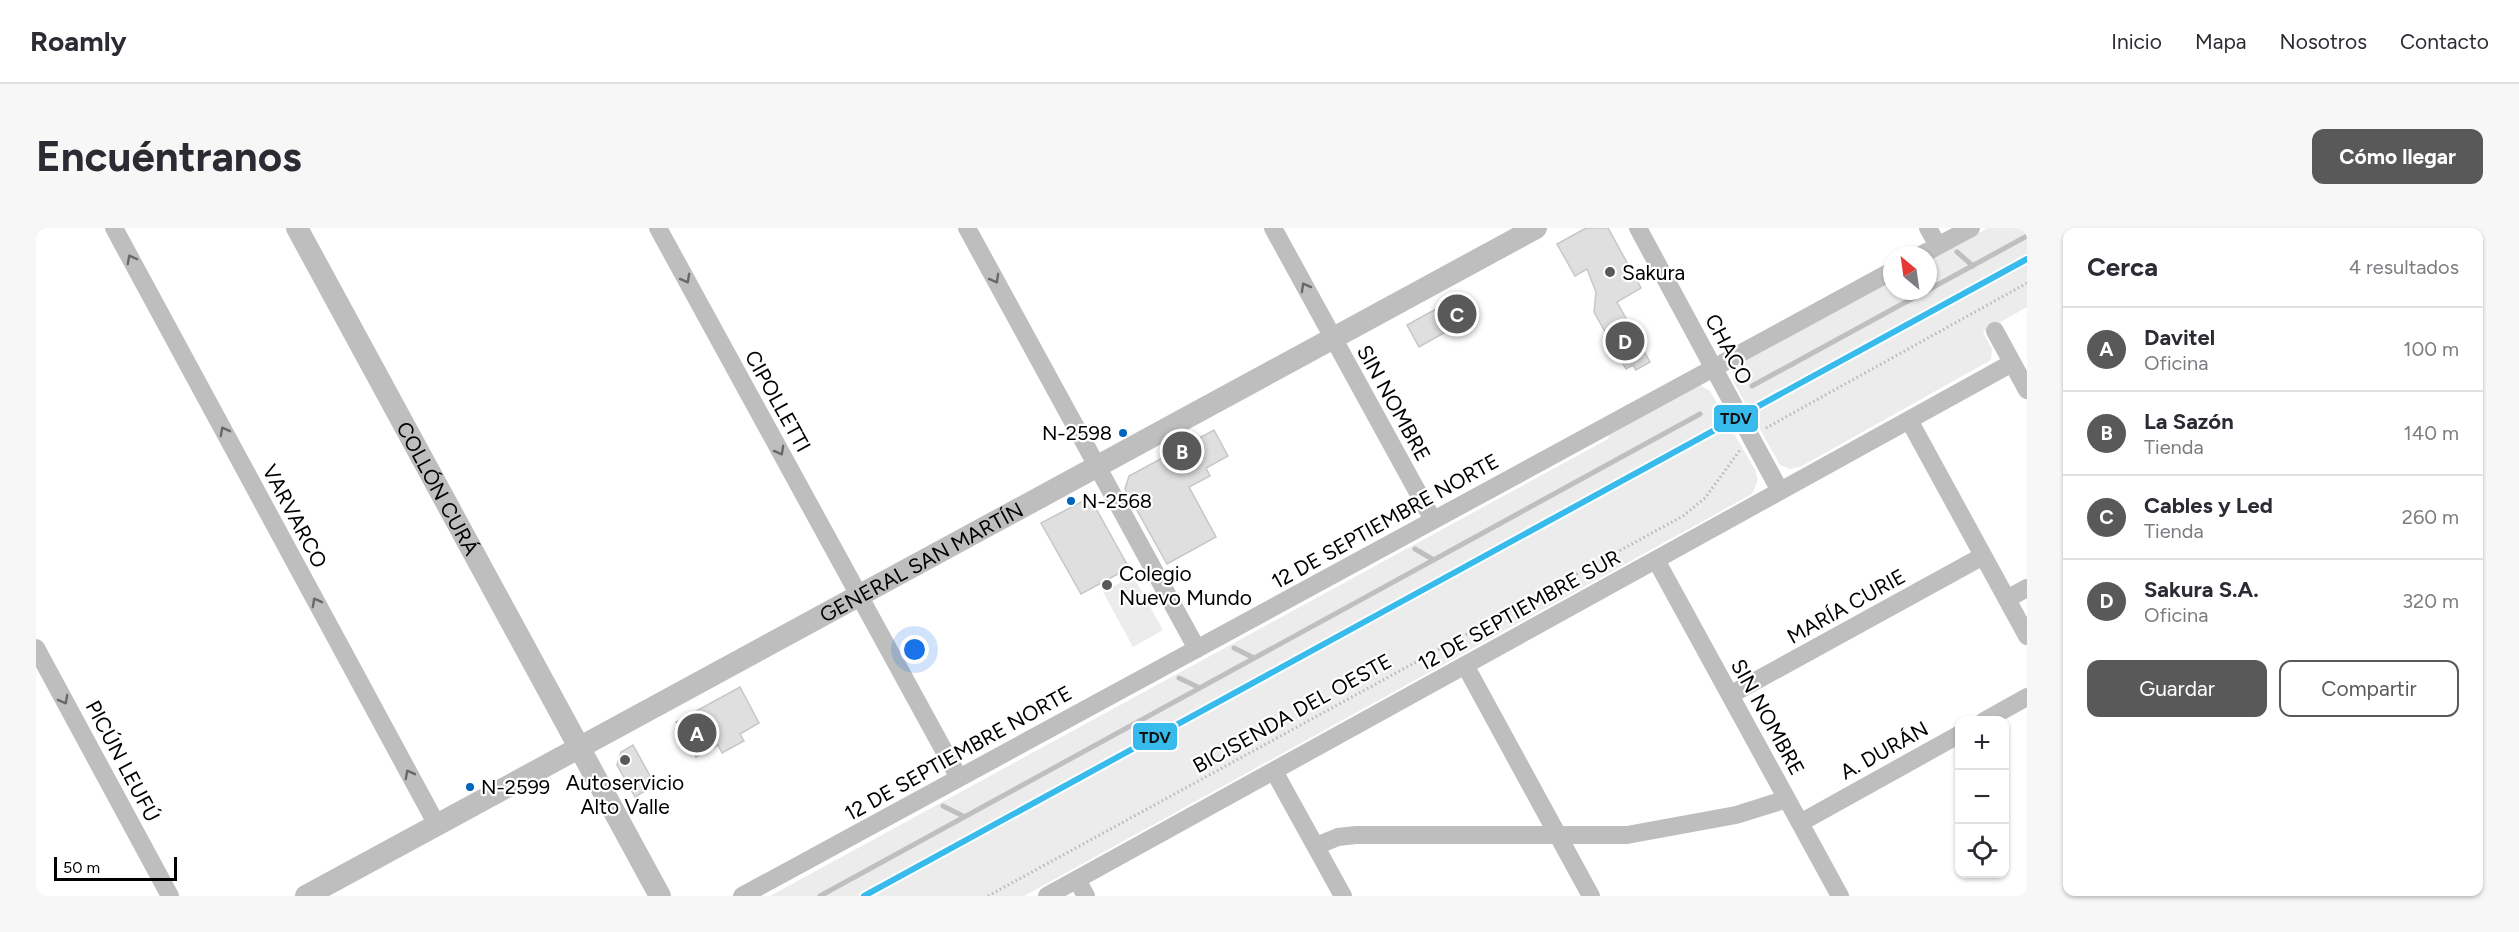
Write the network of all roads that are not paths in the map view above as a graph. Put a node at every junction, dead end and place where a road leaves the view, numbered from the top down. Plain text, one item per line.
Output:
1 (114, 228) edge
2 (297, 228) edge
3 (658, 228) edge
4 (967, 228) edge
5 (1273, 228) edge
6 (1536, 228) edge
7 (1638, 228) edge
8 (1928, 228) edge
9 (1971, 228) edge
10 (1938, 246) joint
11 (1883, 276) edge
12 (1995, 331) dead end
13 (1333, 338) junction
14 (2012, 363) junction
15 (1714, 368) junction
16 (2027, 390) edge
17 (1909, 420) junction
18 (1097, 467) junction
19 (1780, 491) junction
20 (1433, 520) junction
21 (1983, 556) junction
22 (1656, 560) junction
23 (2027, 588) edge
24 (859, 596) junction
25 (2007, 599) junction
26 (2027, 636) edge
27 (36, 648) edge
28 (1197, 649) junction
29 (1465, 665) junction
30 (1730, 695) junction
31 (2027, 697) edge
32 (1991, 716) edge
33 (1955, 736) edge
34 (579, 748) junction
35 (1274, 771) junction
36 (959, 778) junction
37 (1787, 799) junction
38 (1800, 823) junction
39 (437, 825) junction
40 (1558, 836) junction
41 (1316, 846) junction
42 (1077, 880) junction
43 (170, 896) edge
44 (306, 896) edge
45 (660, 896) edge
46 (742, 896) edge
47 (1047, 896) edge
48 (1086, 896) edge
49 (1343, 896) edge
50 (1591, 896) edge
51 (1840, 896) edge

39 -> 1 street, VARVARCO
2 - 34 main road, COLLÓN CURÁ
3 -> 24 street, CIPOLLETTI
4 -> 18 street
13 -> 5 street, SIN NOMBRE
6 - 13 main road, GENERAL SAN MARTÍN
7 - 15 street, CHACO
8 - 10 street
9 - 10 street
11 - 15 street, 12 DE SEPTIEMBRE NORTE
12 - 14 street
13 - 18 main road, GENERAL SAN MARTÍN
13 - 20 street, SIN NOMBRE
14 - 16 street
14 - 17 street, 12 DE SEPTIEMBRE SUR
15 - 19 street, CHACO
15 - 20 street, 12 DE SEPTIEMBRE NORTE
17 - 19 street, 12 DE SEPTIEMBRE SUR
17 - 21 street
18 - 24 main road, GENERAL SAN MARTÍN
18 - 28 street
19 - 22 street, 12 DE SEPTIEMBRE SUR
20 - 28 street, 12 DE SEPTIEMBRE NORTE
21 - 25 street
21 - 30 street, MARÍA CURIE
22 - 29 street, 12 DE SEPTIEMBRE SUR
22 - 30 street, SIN NOMBRE
23 - 25 street
24 - 34 main road, GENERAL SAN MARTÍN
24 - 36 street, CIPOLLETTI
25 - 26 street
27 -> 43 street, PICÚN LEUFÚ
28 - 36 street, 12 DE SEPTIEMBRE NORTE
29 - 35 street, 12 DE SEPTIEMBRE SUR
29 - 40 street
30 - 37 street, SIN NOMBRE
31 - 32 street
33 - 38 street, A. DURÁN
34 - 39 main road, GENERAL SAN MARTÍN
34 - 45 main road, COLLÓN CURÁ
35 - 41 street
35 - 42 street, 12 DE SEPTIEMBRE SUR
36 - 46 street, 12 DE SEPTIEMBRE NORTE
37 - 38 street, SIN NOMBRE
37 - 40 street
38 - 51 street, SIN NOMBRE
39 - 44 main road, GENERAL SAN MARTÍN
40 - 41 street
40 - 50 street
41 - 49 street
42 - 47 street, 12 DE SEPTIEMBRE SUR
42 - 48 street

